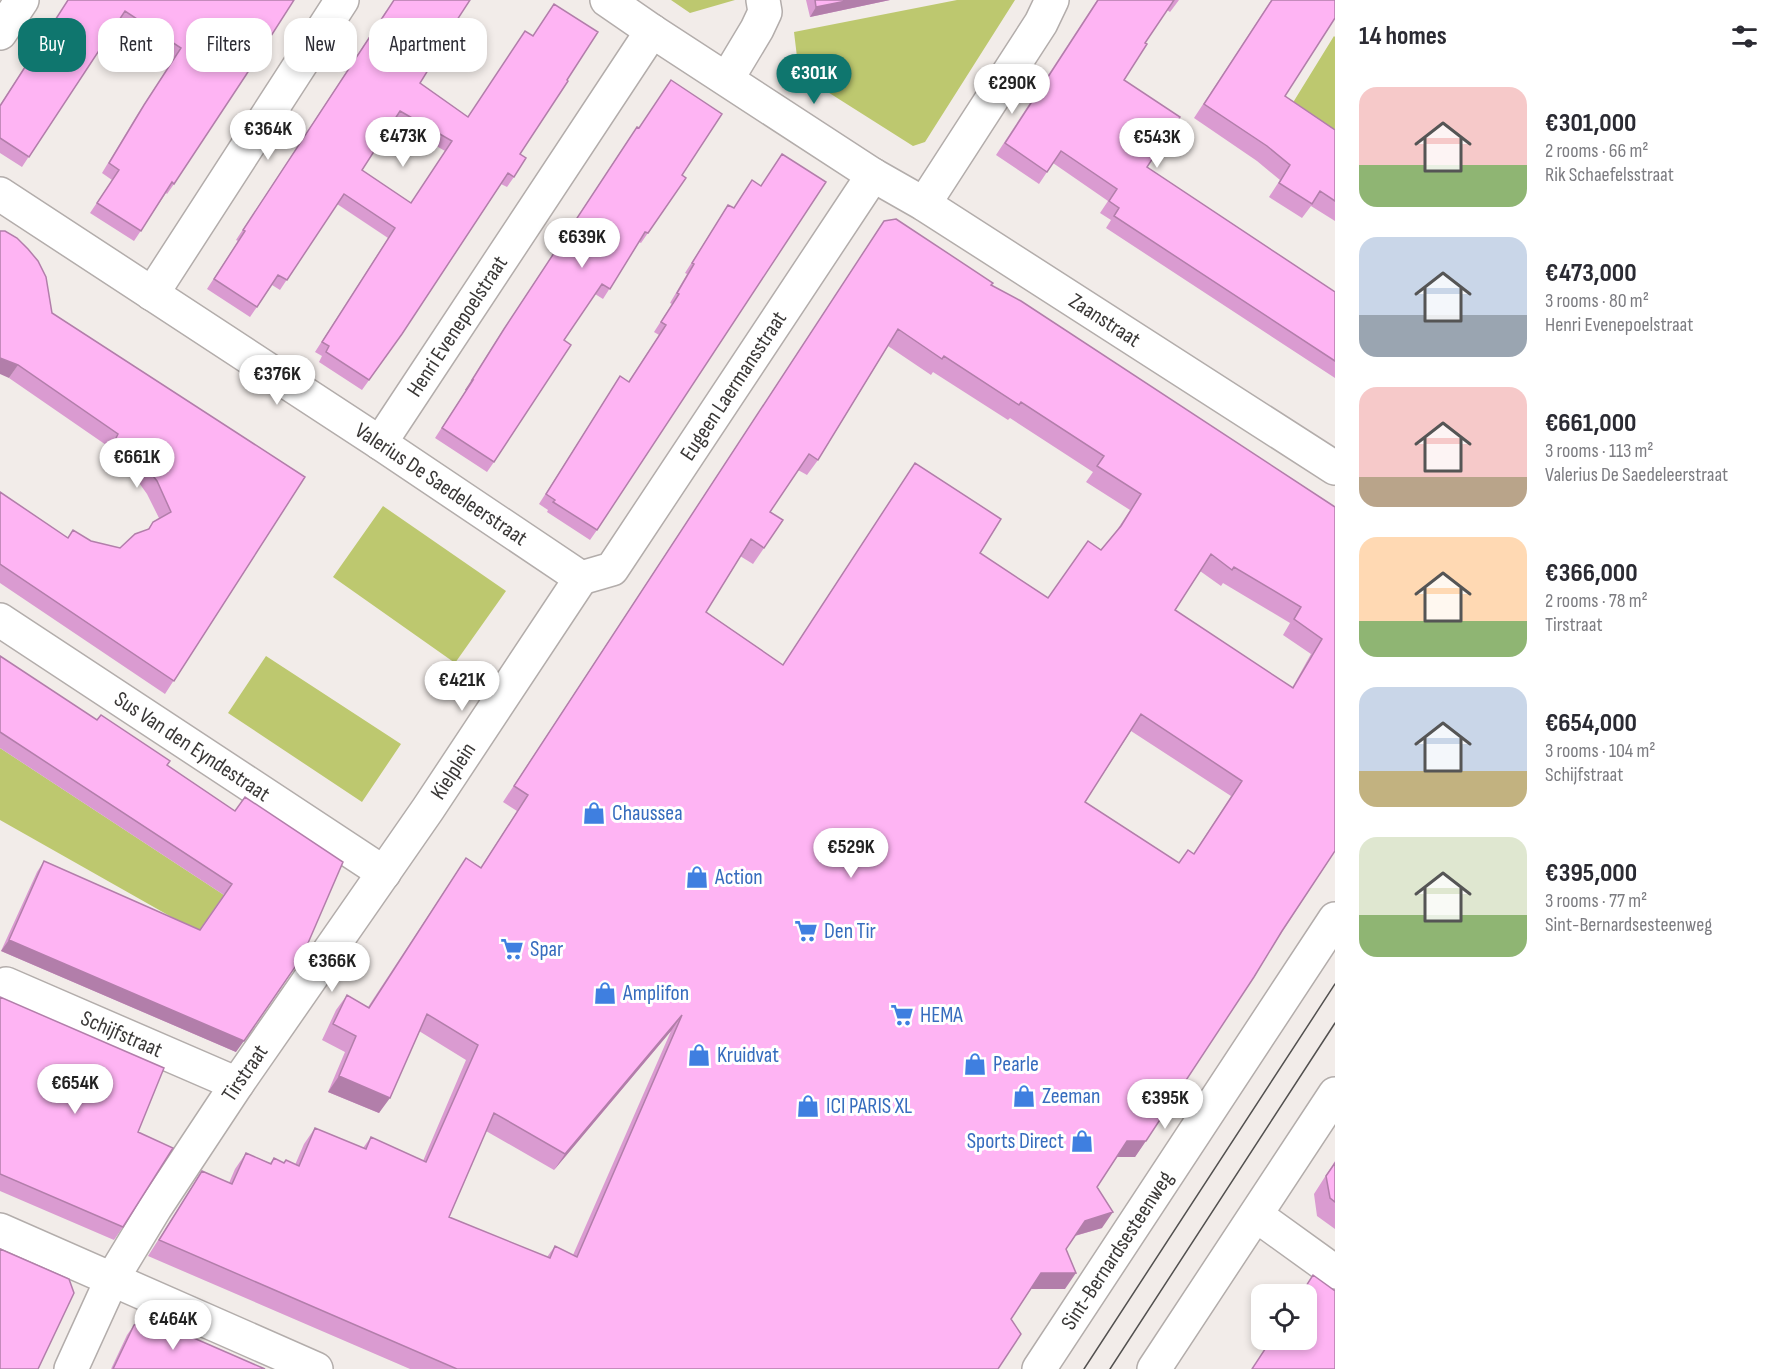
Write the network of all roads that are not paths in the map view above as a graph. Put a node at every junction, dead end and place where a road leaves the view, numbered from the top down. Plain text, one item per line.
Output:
1 (22, 0) edge
2 (342, 0) edge
3 (607, 0) edge
4 (763, 0) edge
5 (1052, 0) edge
6 (652, 31) junction
7 (0, 33) edge
8 (727, 79) junction
9 (873, 175) junction
10 (0, 194) edge
11 (924, 204) junction
12 (152, 294) junction
13 (380, 443) junction
14 (1335, 468) edge
15 (580, 578) junction
16 (0, 620) edge
17 (384, 873) junction
18 (1335, 919) edge
19 (6, 984) dead end
20 (237, 1084) junction
21 (1335, 1094) edge
22 (1256, 1215) junction
23 (0, 1230) edge
24 (1335, 1272) edge
25 (112, 1279) junction
26 (71, 1369) edge
27 (316, 1369) edge
28 (1039, 1369) edge
29 (1154, 1369) edge

1 - 7 street
2 - 12 street
3 - 6 street, Zaanstraat
4 - 8 street
5 - 11 street
6 - 8 street, Zaanstraat
6 - 13 street, Henri Evenepoelstraat
8 - 9 street, Zaanstraat
9 - 11 street, Zaanstraat
9 - 15 street, Eugeen Laermansstraat
10 - 12 street, Valerius De Saedeleerstraat
11 - 14 street, Zaanstraat
12 - 13 street, Valerius De Saedeleerstraat
13 - 15 street, Valerius De Saedeleerstraat
15 - 17 street, Kielplein
16 - 17 street, Sus Van den Eyndestraat
17 - 20 street, Tirstraat
18 - 28 street, Sint-Bernardsesteenweg
19 - 20 street, Schijfstraat
20 - 25 street, Tirstraat
21 - 22 street
22 - 24 street
22 - 29 street
23 - 25 street
25 - 26 street, Tirstraat
25 - 27 street

